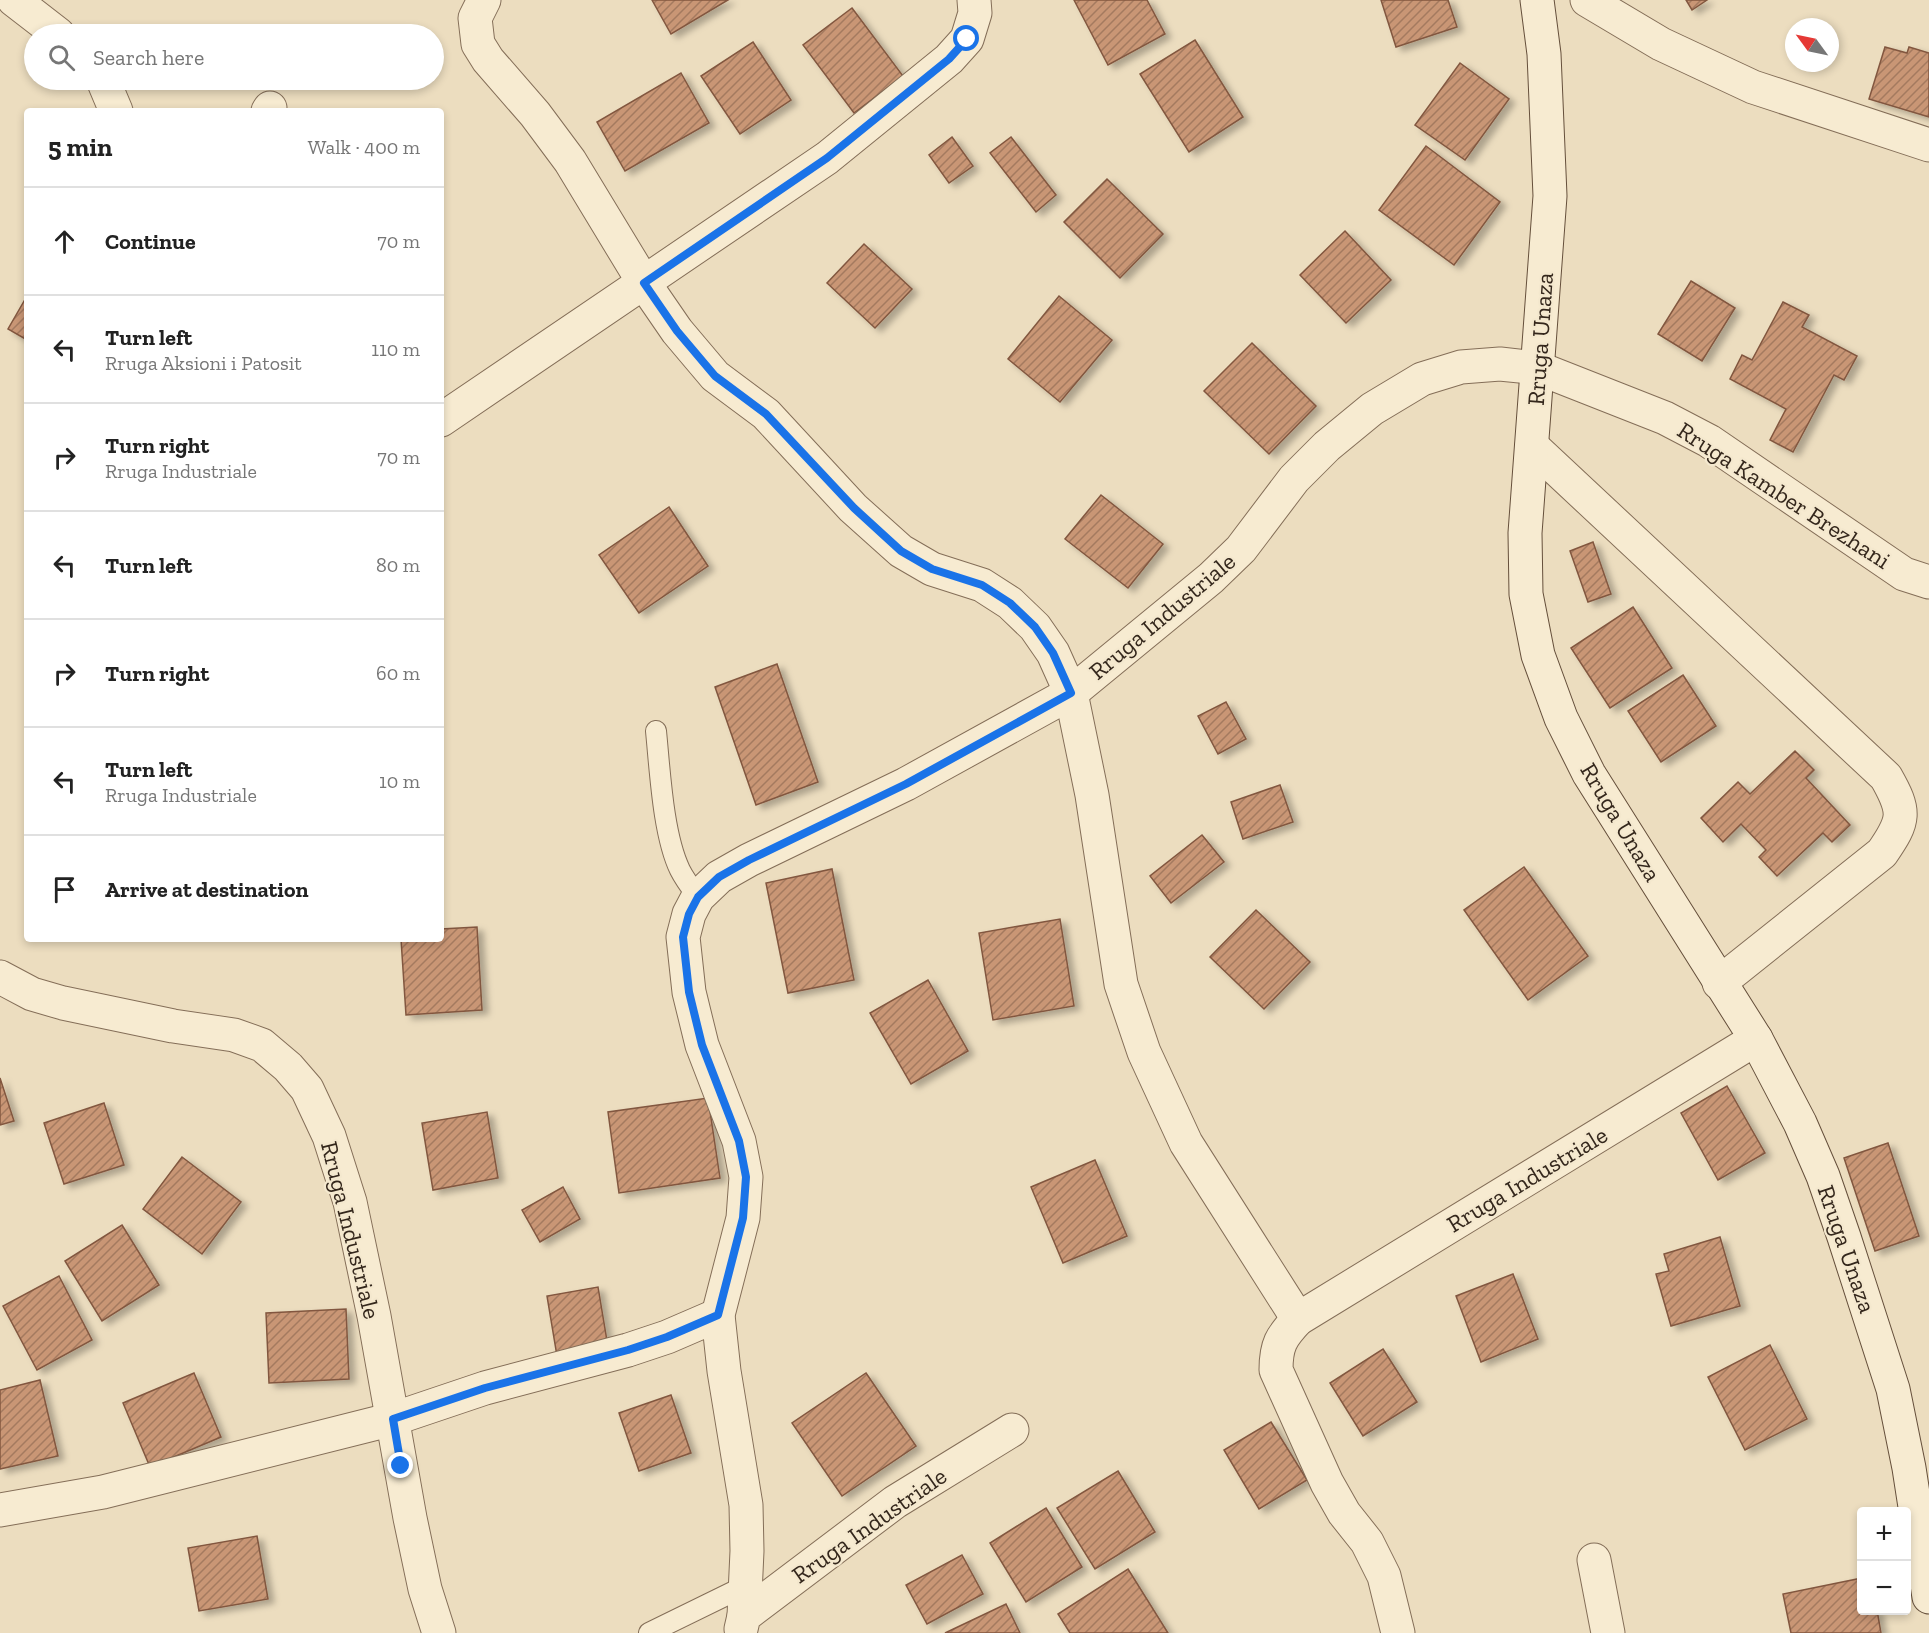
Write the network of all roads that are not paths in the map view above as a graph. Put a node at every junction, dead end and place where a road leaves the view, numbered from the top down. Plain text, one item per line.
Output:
1 (14, 0) edge
2 (484, 0) edge
3 (974, 0) edge
4 (1537, 0) edge
5 (1587, 0) edge
6 (45, 24) edge
7 (107, 90) edge
8 (115, 108) edge
9 (1929, 145) edge
10 (644, 283) junction
11 (1538, 368) junction
12 (444, 418) edge
13 (1532, 446) junction
14 (1929, 582) edge
15 (1071, 693) junction
16 (656, 732) dead end
17 (698, 897) junction
18 (0, 977) edge
19 (1719, 983) junction
20 (1756, 1039) junction
21 (718, 1315) junction
22 (1298, 1319) junction
23 (393, 1419) junction
24 (1012, 1430) dead end
25 (0, 1510) edge
26 (1594, 1560) dead end
27 (1929, 1597) edge
28 (743, 1612) edge
29 (439, 1633) edge
30 (649, 1633) edge
31 (1398, 1633) edge
32 (1608, 1633) edge

1 - 6 street
2 - 10 street
3 - 10 street
4 - 11 street, Rruga Unaza
5 - 9 street
7 - 8 street
10 - 12 street
10 - 15 street
11 - 13 street, Rruga Unaza
11 - 14 street, Rruga Kamber Brezhani
11 - 15 street, Rruga Industriale
13 - 19 street, Rruga Unaza
13 - 19 street
15 - 17 street, Rruga Industriale
15 - 22 street
16 - 17 lane
17 - 21 street
18 - 23 street, Rruga Industriale
19 - 20 street, Rruga Unaza
20 - 22 street, Rruga Industriale
20 - 27 street, Rruga Unaza
21 - 23 street
21 - 28 street
22 - 31 street
23 - 25 street
23 - 29 street, Rruga Industriale
24 - 28 street, Rruga Industriale
26 - 32 street
28 - 30 lane

